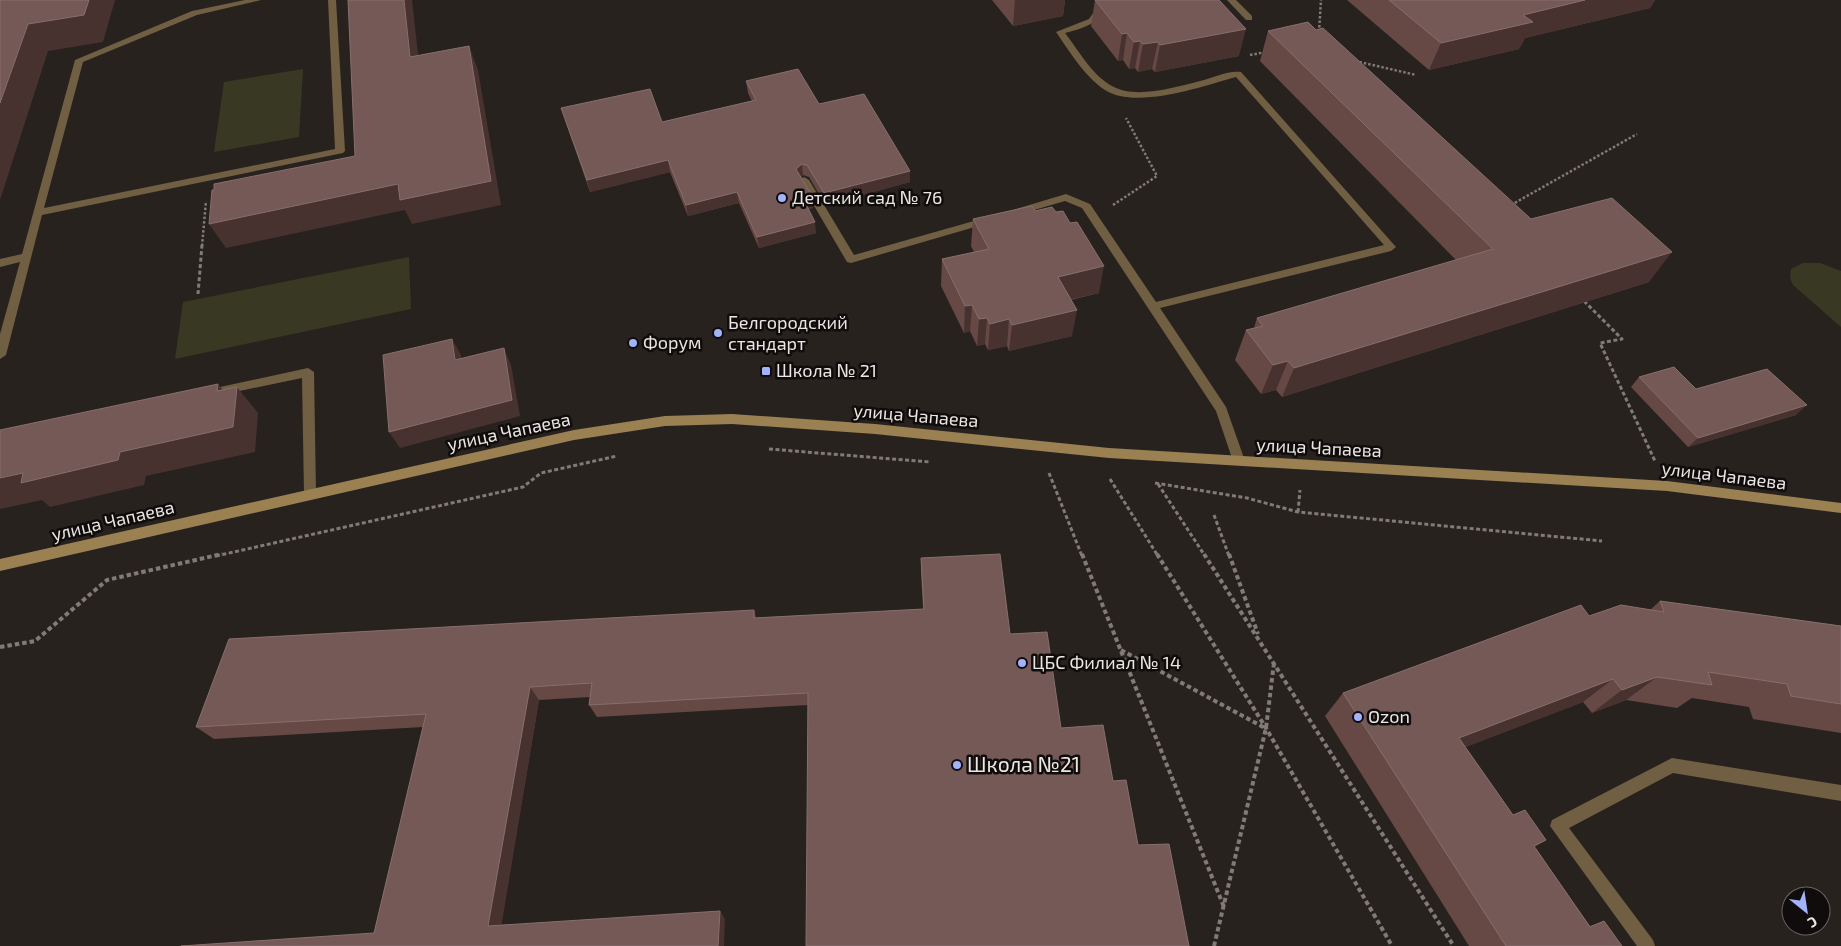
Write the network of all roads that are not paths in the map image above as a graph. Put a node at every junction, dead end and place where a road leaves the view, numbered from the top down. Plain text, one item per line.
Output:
1 (257, 0) edge
2 (332, 0) edge
3 (1101, 0) edge
4 (1231, 0) edge
5 (1249, 18) dead end
6 (804, 180) edge
7 (38, 213) junction
8 (26, 258) junction
9 (0, 263) edge
10 (1154, 306) junction
11 (0, 355) edge
12 (212, 393) edge
13 (1239, 461) junction
14 (310, 494) junction
15 (1841, 508) edge
16 (0, 564) edge
17 (1841, 793) edge
18 (1647, 946) edge

1 - 7 lane
2 - 7 lane
3 - 10 lane
4 - 5 lane
6 - 10 lane
7 - 8 lane
8 - 9 lane
8 - 11 lane
10 - 13 lane
12 - 14 lane
13 - 14 street, улица Чапаева
13 - 15 street, улица Чапаева
14 - 16 street, улица Чапаева
17 - 18 lane

